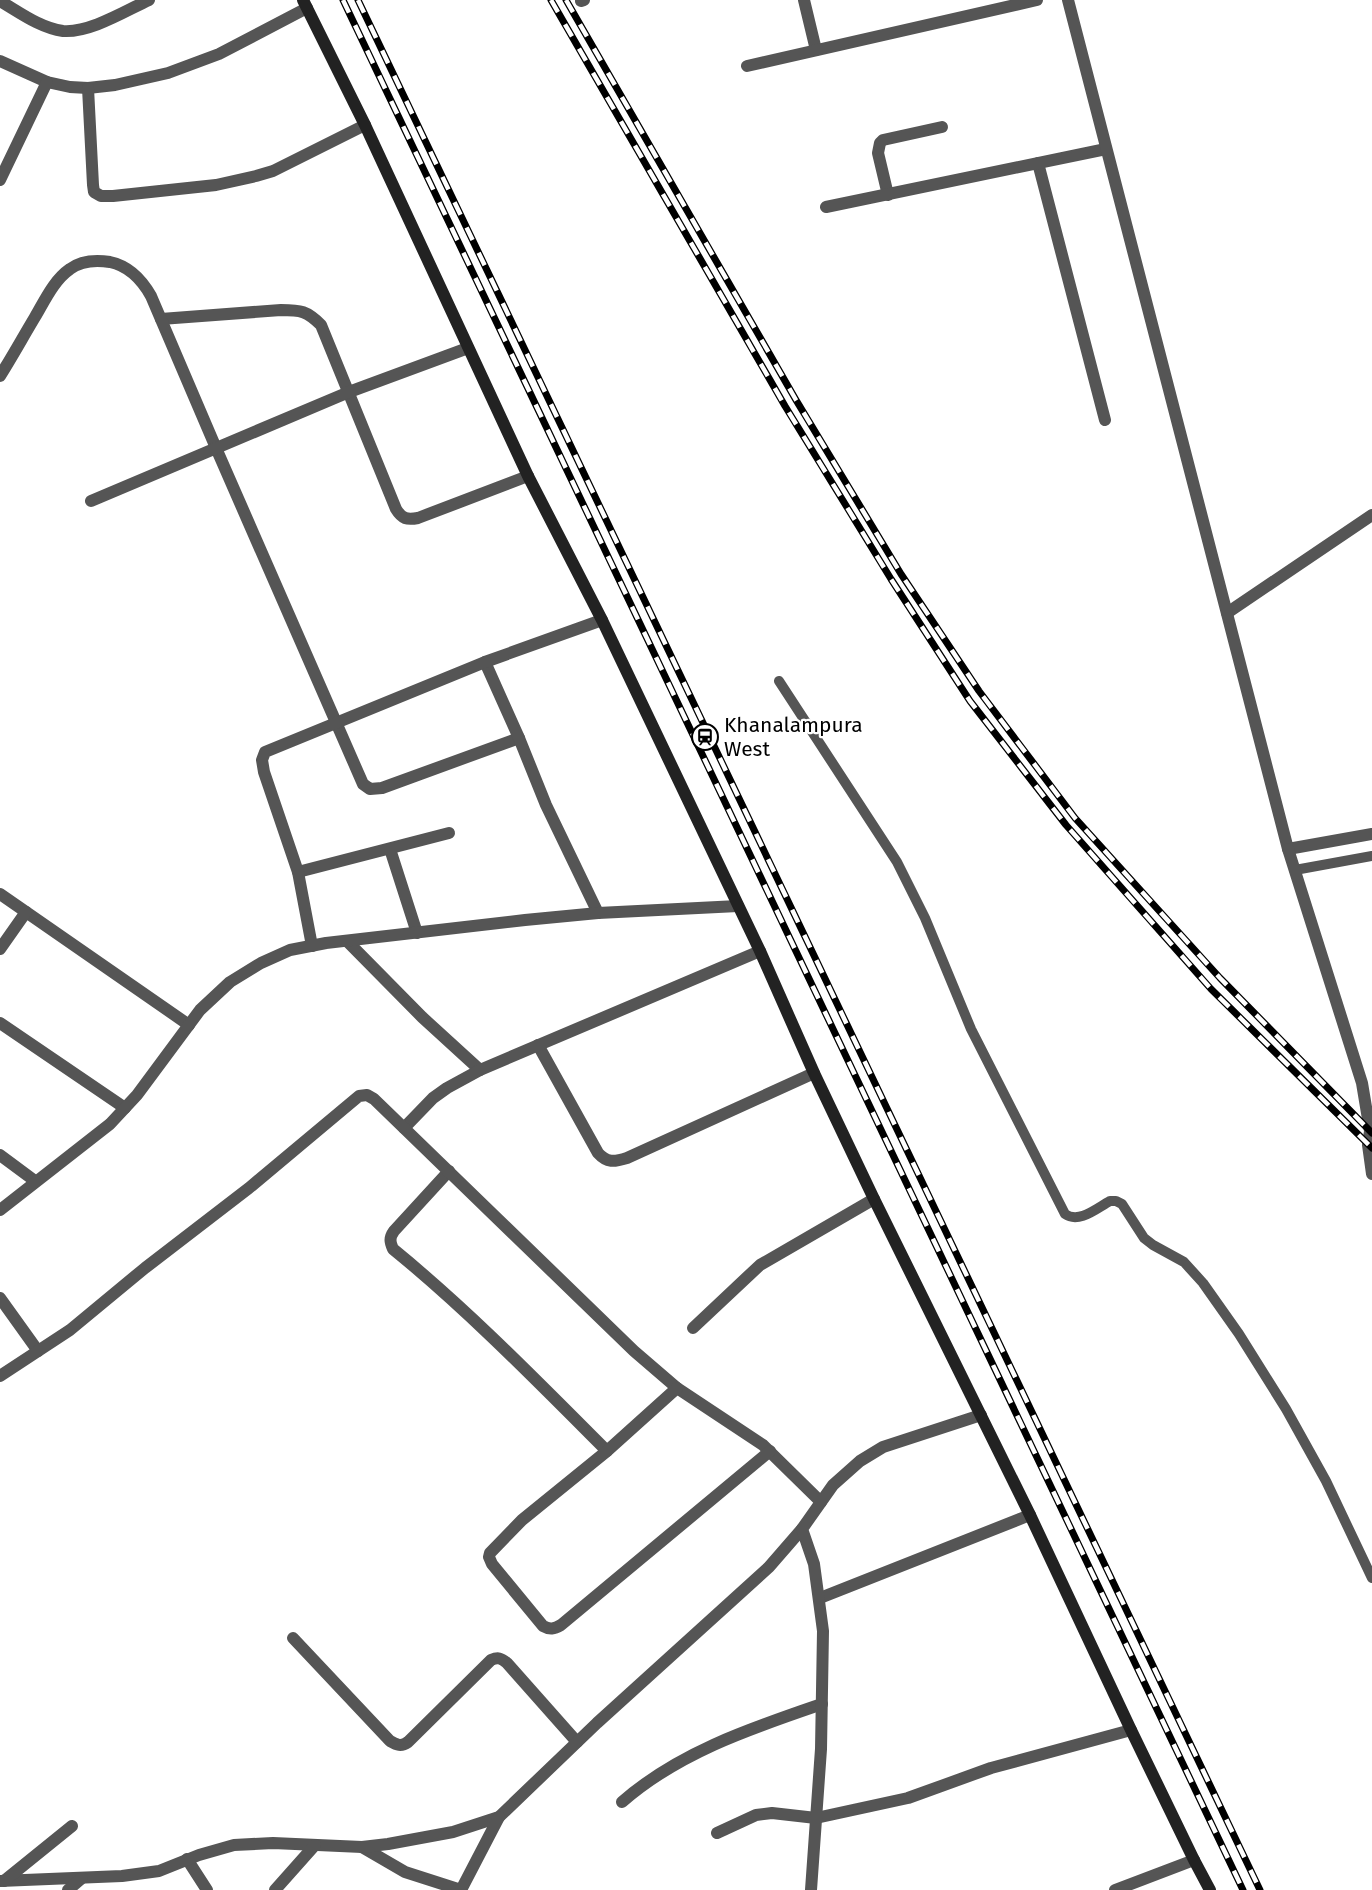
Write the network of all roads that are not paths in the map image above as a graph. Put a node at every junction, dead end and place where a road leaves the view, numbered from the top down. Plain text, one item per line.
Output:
1 (149, 0) edge
2 (804, 0) edge
3 (1037, 0) edge
4 (1068, 0) edge
5 (0, 2) edge
6 (305, 4) edge
7 (816, 50) junction
8 (0, 61) edge
9 (747, 66) dead end
10 (47, 82) junction
11 (88, 88) junction
12 (365, 125) junction
13 (942, 127) dead end
14 (1106, 149) junction
15 (1038, 163) junction
16 (0, 180) edge
17 (888, 195) junction
18 (826, 207) dead end
19 (161, 318) junction
20 (468, 348) junction
21 (0, 376) edge
22 (349, 392) junction
23 (1105, 420) dead end
24 (216, 448) junction
25 (528, 476) junction
26 (91, 501) dead end
27 (1372, 515) edge
28 (1227, 613) junction
29 (602, 620) junction
30 (485, 662) junction
31 (779, 681) dead end
32 (335, 722) junction
33 (519, 738) junction
34 (449, 833) dead end
35 (1372, 834) edge
36 (390, 849) junction
37 (1288, 849) junction
38 (1372, 855) edge
39 (1295, 870) junction
40 (298, 872) junction
41 (0, 894) edge
42 (738, 906) junction
43 (26, 912) junction
44 (598, 914) junction
45 (417, 933) junction
46 (347, 941) junction
47 (312, 946) junction
48 (0, 949) edge
49 (760, 951) junction
50 (0, 1023) edge
51 (189, 1025) junction
52 (538, 1045) junction
53 (480, 1070) junction
54 (814, 1073) junction
55 (125, 1108) junction
56 (404, 1128) junction
57 (0, 1155) edge
58 (449, 1172) junction
59 (1372, 1174) edge
60 (36, 1181) junction
61 (874, 1199) junction
62 (0, 1210) edge
63 (0, 1298) edge
64 (693, 1328) dead end
65 (38, 1351) junction
66 (0, 1376) edge
67 (677, 1388) junction
68 (981, 1415) junction
69 (607, 1451) junction
70 (770, 1451) junction
71 (821, 1502) junction
72 (1030, 1515) junction
73 (802, 1529) junction
74 (1372, 1578) edge
75 (820, 1598) junction
76 (293, 1638) dead end
77 (822, 1704) junction
78 (1131, 1730) junction
79 (577, 1742) junction
80 (622, 1802) dead end
81 (500, 1817) junction
82 (816, 1818) junction
83 (72, 1826) dead end
84 (717, 1833) dead end
85 (315, 1845) junction
86 (362, 1847) junction
87 (187, 1860) junction
88 (1194, 1860) junction
89 (82, 1878) junction
90 (2, 1881) edge
91 (457, 1889) edge
92 (68, 1890) edge
93 (207, 1890) edge
94 (275, 1890) edge
95 (811, 1890) edge
96 (1115, 1890) edge
97 (1210, 1890) edge

1 - 5 street
2 - 7 street
3 - 7 street
4 - 14 street
6 - 11 street
6 - 12 main road
7 - 9 street
8 - 10 street
10 - 11 street
10 - 16 street
11 - 12 street
12 - 20 main road
13 - 17 street
14 - 15 street
14 - 28 street
15 - 17 street
15 - 23 street
17 - 18 street
19 - 21 street
19 - 22 street
19 - 24 street
20 - 22 street
20 - 25 main road
22 - 24 street
22 - 25 street
24 - 26 street
24 - 32 street
25 - 29 main road
27 - 28 street
28 - 37 street
29 - 30 street
29 - 42 main road
30 - 32 street
30 - 33 street
31 - 74 lane
32 - 33 street
32 - 40 street
33 - 44 street
34 - 36 street
35 - 37 street
36 - 40 street
36 - 45 street
37 - 39 street
38 - 39 lane
39 - 59 street
40 - 47 street
41 - 43 street
42 - 44 street
42 - 49 main road
43 - 48 street
43 - 51 street
44 - 45 street
45 - 46 street
46 - 47 street
46 - 53 street
47 - 51 street
49 - 52 street
49 - 54 main road
50 - 55 street
51 - 55 street
52 - 53 street
52 - 54 street
53 - 56 street
54 - 61 main road
55 - 60 street
56 - 58 street
56 - 65 street
57 - 60 street
58 - 67 street
58 - 69 street
60 - 62 street
61 - 64 street
61 - 68 main road
63 - 65 street
65 - 66 street
67 - 69 street
67 - 70 street
68 - 71 street
68 - 72 main road
69 - 70 street
70 - 71 street
71 - 73 street
72 - 75 street
72 - 78 main road
73 - 75 street
73 - 79 street
75 - 77 street
76 - 79 street
77 - 80 street
77 - 82 street
78 - 82 street
78 - 88 main road
79 - 81 street
81 - 86 street
81 - 91 street
82 - 84 street
82 - 95 street
83 - 90 street
85 - 86 street
85 - 87 street
85 - 94 street
86 - 91 street
87 - 89 street
87 - 93 street
88 - 96 street
88 - 97 main road
89 - 90 street
89 - 92 street

